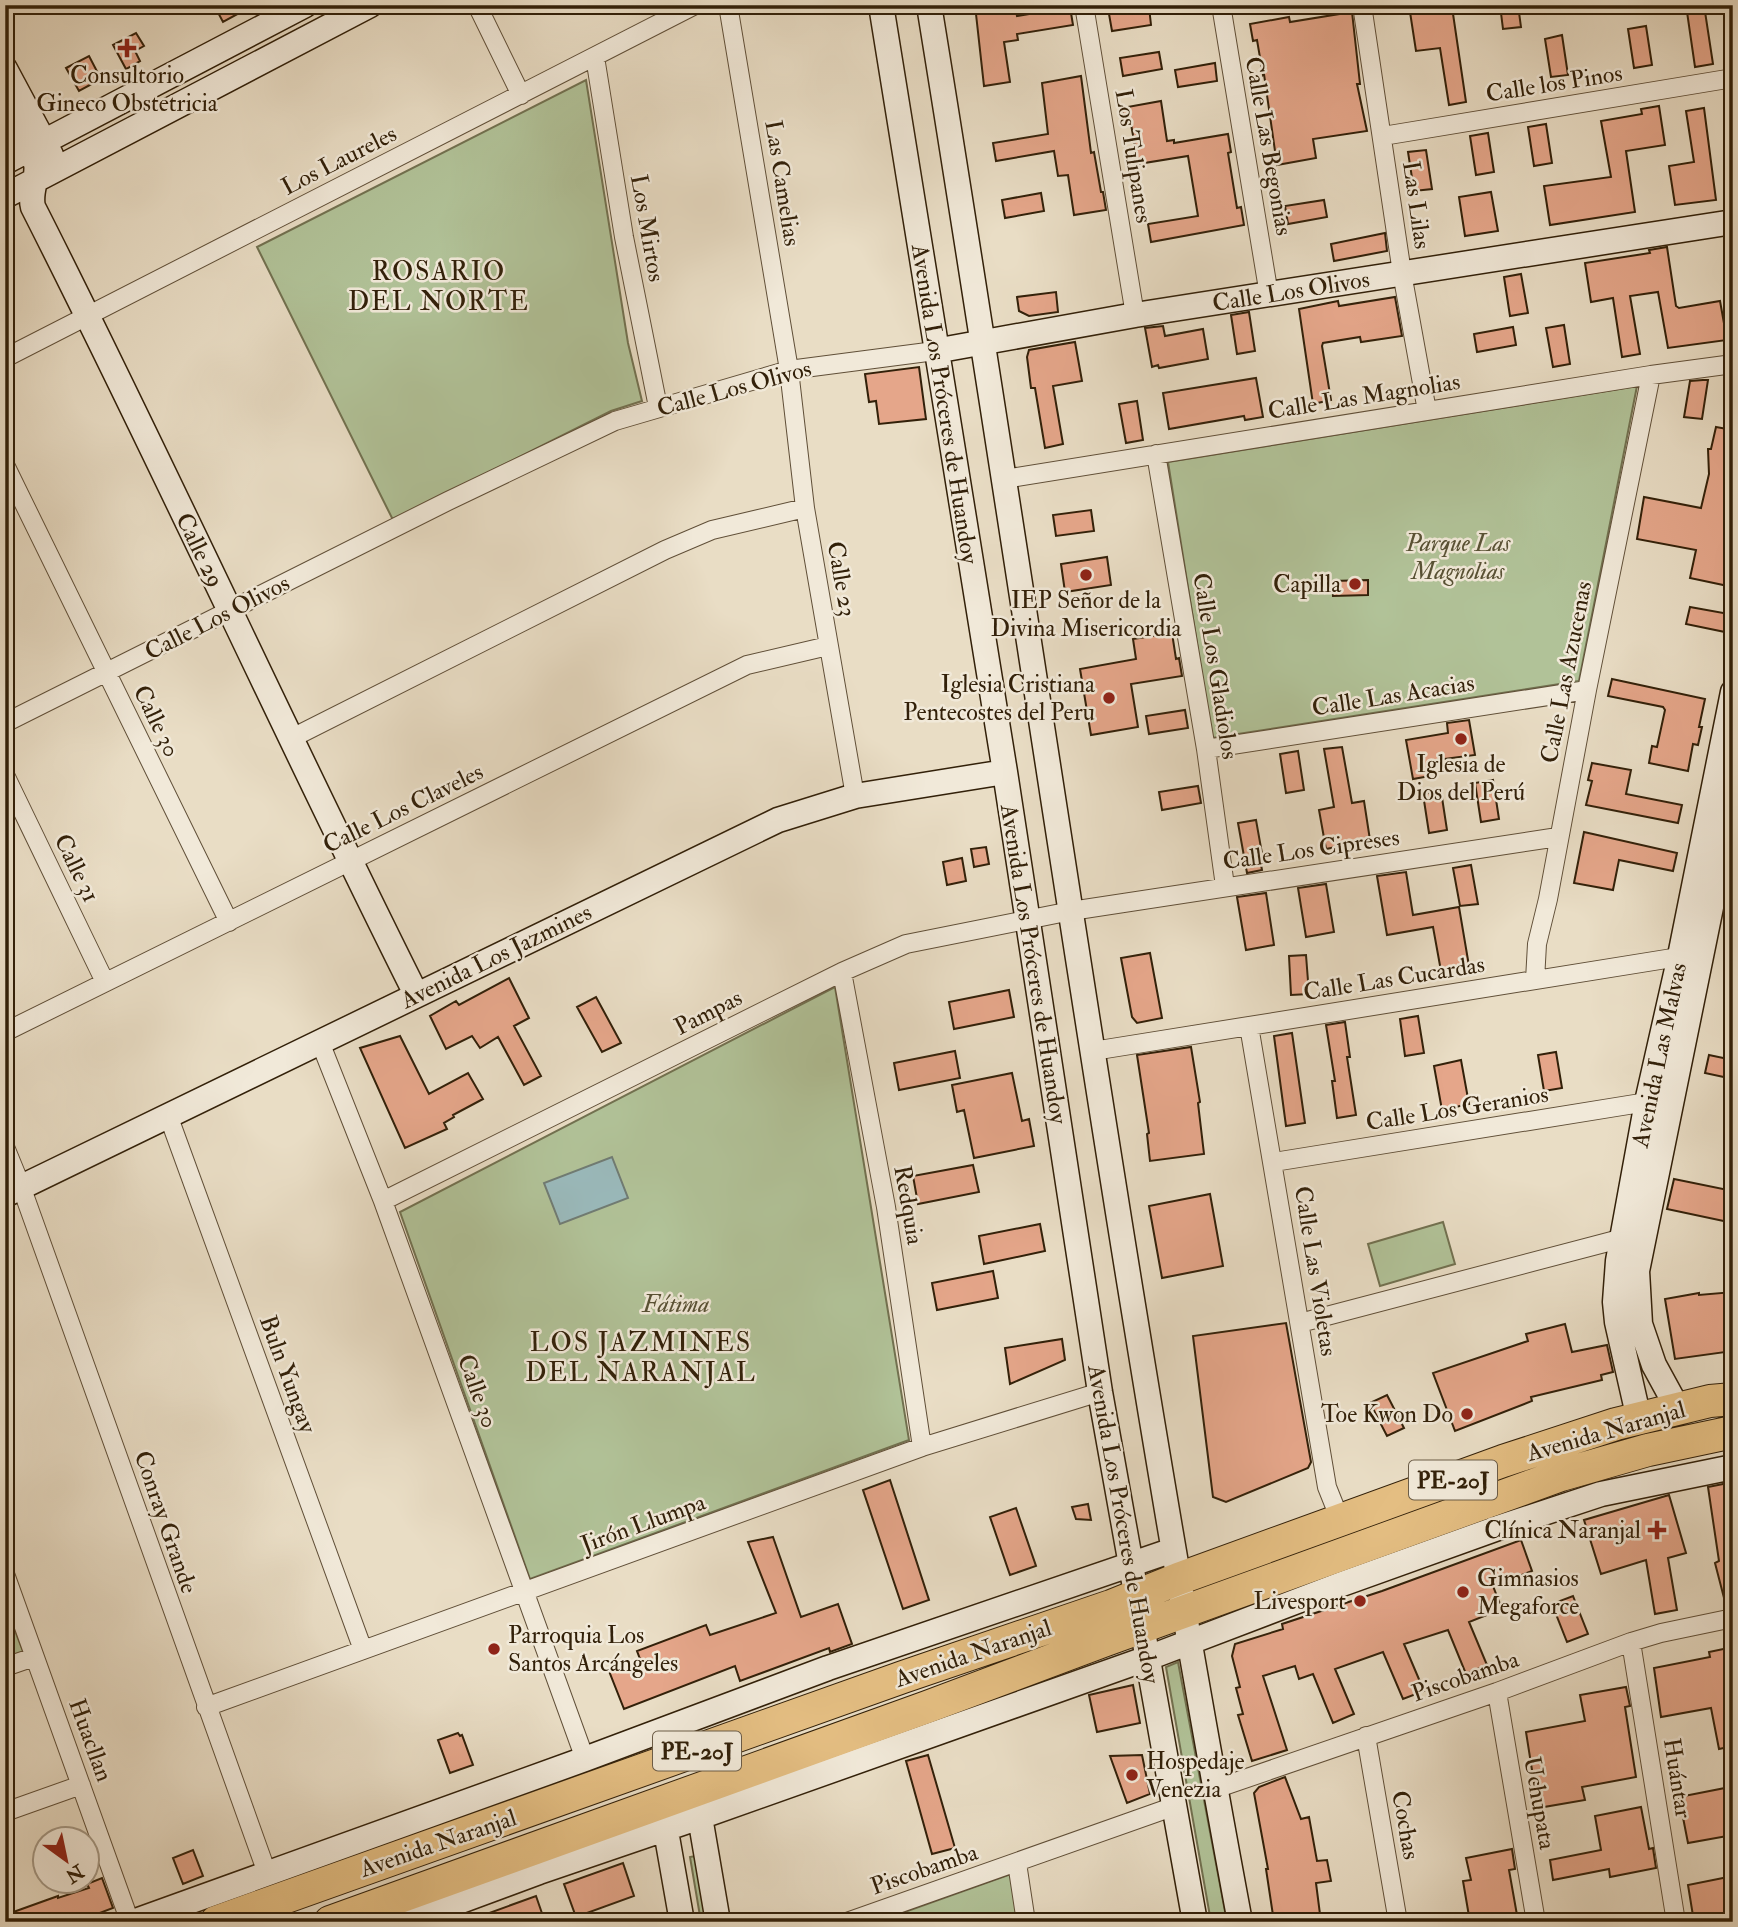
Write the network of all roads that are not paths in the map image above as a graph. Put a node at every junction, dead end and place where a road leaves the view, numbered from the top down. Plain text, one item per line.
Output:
1 (305, 5) edge
2 (477, 5) edge
3 (695, 5) edge
4 (729, 5) edge
5 (881, 5) edge
6 (929, 5) edge
7 (1084, 5) edge
8 (1220, 5) edge
9 (1362, 5) edge
10 (364, 6) edge
11 (595, 57) junction
12 (5, 69) edge
13 (1733, 78) edge
14 (521, 95) junction
15 (5, 105) edge
16 (1383, 135) junction
17 (36, 146) junction
18 (5, 162) edge
19 (46, 174) junction
20 (5, 196) edge
21 (1733, 222) edge
22 (1402, 272) junction
23 (1269, 295) junction
24 (88, 314) junction
25 (1135, 315) junction
26 (984, 342) junction
27 (935, 351) junction
28 (5, 358) edge
29 (1733, 364) edge
30 (789, 370) junction
31 (1651, 375) junction
32 (658, 407) junction
33 (1427, 411) junction
34 (1156, 454) junction
35 (5, 465) edge
36 (1004, 479) junction
37 (805, 508) junction
38 (229, 611) junction
39 (828, 646) junction
40 (106, 674) junction
41 (1587, 690) junction
42 (1733, 692) edge
43 (5, 723) edge
44 (292, 738) junction
45 (1206, 749) junction
46 (1005, 772) junction
47 (5, 775) edge
48 (855, 796) junction
49 (1733, 799) edge
50 (1558, 837) junction
51 (349, 861) junction
52 (1225, 886) junction
53 (1071, 911) junction
54 (1027, 920) junction
55 (229, 922) junction
56 (1691, 955) junction
57 (842, 972) junction
58 (1535, 980) junction
59 (106, 982) junction
60 (416, 994) junction
61 (1249, 1026) junction
62 (5, 1032) edge
63 (320, 1042) junction
64 (1093, 1051) junction
65 (1647, 1102) junction
66 (168, 1115) junction
67 (5, 1147) edge
68 (1273, 1162) junction
69 (13, 1191) edge
70 (383, 1201) junction
71 (1633, 1236) junction
72 (1300, 1323) junction
73 (1100, 1392) junction
74 (1733, 1399) edge
75 (1678, 1409) junction
76 (1639, 1419) junction
77 (1733, 1432) edge
78 (922, 1447) junction
79 (1733, 1468) edge
80 (1341, 1522) junction
81 (1132, 1564) junction
82 (1176, 1564) junction
83 (5, 1574) edge
84 (526, 1592) junction
85 (1137, 1595) junction
86 (1184, 1611) junction
87 (1733, 1618) edge
88 (1143, 1627) junction
89 (1631, 1642) junction
90 (1189, 1643) junction
91 (363, 1650) junction
92 (34, 1657) junction
93 (1148, 1658) junction
94 (5, 1668) edge
95 (1497, 1692) junction
96 (206, 1707) junction
97 (1366, 1736) junction
98 (585, 1759) junction
99 (81, 1785) junction
100 (1215, 1790) junction
101 (1175, 1806) junction
102 (5, 1812) edge
103 (663, 1815) junction
104 (700, 1817) junction
105 (1017, 1863) junction
106 (267, 1872) junction
107 (878, 1916) edge
108 (132, 1922) edge
109 (216, 1922) edge
110 (330, 1922) edge
111 (404, 1922) edge
112 (682, 1922) edge
113 (718, 1922) edge
114 (847, 1922) edge
115 (1026, 1922) edge
116 (1195, 1922) edge
117 (1240, 1922) edge
118 (1398, 1922) edge
119 (1536, 1922) edge
120 (1676, 1922) edge

1 - 17 main road
2 - 14 street
3 - 11 street, Los Laureles
4 - 30 street, Las Camelias
5 - 27 main road, Avenida Los Próceres de Huandoy
6 - 26 main road, Avenida Los Próceres de Huandoy
7 - 25 street, Los Tulipanes
8 - 23 street, Calle Las Begonias
9 - 16 street, Las Lilas
10 - 19 main road
11 - 14 street, Los Laureles
11 - 32 street, Los Mirtos
12 - 17 main road
13 - 16 street, Calle los Pinos
14 - 24 street, Los Laureles
15 - 17 main road
16 - 22 street, Las Lilas
17 - 18 main road
17 - 19 main road, Calle 29
19 - 20 main road
19 - 24 main road, Calle 29
21 - 22 main road, Calle Los Olivos
22 - 23 main road, Calle Los Olivos
22 - 33 street, Las Lilas
23 - 25 main road, Calle Los Olivos
24 - 28 street, Los Laureles
24 - 38 main road, Calle 29
25 - 26 main road, Calle Los Olivos
26 - 27 main road, Calle Los Olivos
26 - 36 main road, Avenida Los Próceres de Huandoy
27 - 30 street, Calle Los Olivos
27 - 46 main road, Avenida Los Próceres de Huandoy
29 - 31 street, Calle Las Magnolias
30 - 32 street, Calle Los Olivos
30 - 37 street, Calle 23
31 - 33 street, Calle Las Magnolias
31 - 41 street, Calle Las Azucenas
32 - 38 street, Calle Los Olivos
33 - 34 street, Calle Las Magnolias
34 - 36 street, Calle Las Magnolias
34 - 45 street, Calle Los Gladiolos
35 - 40 street, Calle 30
36 - 53 main road, Avenida Los Próceres de Huandoy
37 - 39 street, Calle 23
37 - 44 street
38 - 40 street, Calle Los Olivos
38 - 44 main road, Calle 29
39 - 48 street, Calle 23
39 - 51 street, Calle Los Claveles
40 - 43 street, Calle Los Olivos
40 - 55 street, Calle 30
41 - 45 street, Calle Las Acacias
41 - 50 street, Calle Las Azucenas
42 - 56 main road, Avenida Las Malvas
44 - 51 main road, Calle 29
45 - 52 street, Calle Los Gladiolos
46 - 48 main road, Avenida Los Jazmines
46 - 54 main road, Avenida Los Próceres de Huandoy
47 - 59 street, Calle 31
48 - 60 main road, Avenida Los Jazmines
49 - 56 main road, Avenida Las Malvas
50 - 52 street, Calle Los Cipreses
50 - 58 street, Calle Las Azucenas
51 - 55 street, Calle Los Claveles
51 - 60 main road, Calle 29
52 - 53 street, Calle Los Cipreses
53 - 54 street, Pampas
53 - 64 main road, Avenida Los Próceres de Huandoy
54 - 57 street, Pampas
54 - 73 main road, Avenida Los Próceres de Huandoy
55 - 59 street, Calle Los Claveles
56 - 58 street, Calle Las Cucardas
56 - 65 main road, Avenida Las Malvas
56 - 71 main road, Avenida Las Malvas
57 - 70 street, Pampas
57 - 78 street, Redquia
58 - 61 street, Calle Las Cucardas
59 - 62 street, Calle Los Claveles
60 - 63 main road, Avenida Los Jazmines
61 - 64 street, Calle Las Cucardas
61 - 68 street, Calle Las Violetas
63 - 66 main road, Avenida Los Jazmines
63 - 70 street, Calle 30
64 - 82 main road, Avenida Los Próceres de Huandoy
65 - 68 street, Calle Los Geranios
65 - 71 main road, Avenida Las Malvas
66 - 69 main road, Avenida Los Jazmines
66 - 91 street, Buln Yungay
67 - 69 street, Conray Grande
68 - 72 street, Calle Las Violetas
69 - 96 street, Conray Grande
70 - 84 street, Calle 30
71 - 72 street
71 - 75 main road, Avenida Las Malvas
71 - 76 main road, Avenida Las Malvas
72 - 80 street, Calle Las Violetas
73 - 78 street, Jirón Llumpa
73 - 81 main road, Avenida Los Próceres de Huandoy
74 - 75 highway, Avenida Naranjal / PE-20J
75 - 76 highway, Avenida Naranjal / PE-20J
76 - 80 highway, Avenida Naranjal / PE-20J
77 - 86 highway, Avenida Naranjal / PE-20J
78 - 84 street, Jirón Llumpa
79 - 90 main road, Avenida Naranjal
80 - 82 highway, Avenida Naranjal / PE-20J
81 - 82 main road, Avenida Naranjal
81 - 85 main road, Avenida Los Próceres de Huandoy
81 - 98 main road, Avenida Naranjal
82 - 85 highway, Avenida Naranjal / PE-20J
82 - 86 main road, Avenida Los Próceres de Huandoy
83 - 92 street, Huacllan
84 - 91 street, Jirón Llumpa
84 - 98 street, Calle 30
85 - 88 main road, Avenida Los Próceres de Huandoy
85 - 109 highway, Avenida Naranjal / PE-20J
86 - 88 highway, Avenida Naranjal / PE-20J
86 - 90 main road, Avenida Los Próceres de Huandoy
87 - 89 street, Piscobamba
88 - 93 main road, Avenida Los Próceres de Huandoy
88 - 103 highway, Avenida Naranjal / PE-20J
89 - 95 street, Piscobamba
89 - 120 street, Huántar
90 - 93 main road, Avenida Naranjal
90 - 100 main road, Avenida Los Próceres de Huandoy
91 - 96 street, Jirón Llumpa
92 - 94 street
92 - 99 street, Huacllan
93 - 101 main road, Avenida Los Próceres de Huandoy
93 - 104 main road, Avenida Naranjal
95 - 97 street, Piscobamba
95 - 119 street, Uchupata
96 - 106 street, Conray Grande
97 - 100 street, Piscobamba
97 - 118 street, Cochas
98 - 106 main road, Avenida Naranjal
99 - 102 street
99 - 108 street, Huacllan
100 - 117 main road, Avenida Los Próceres de Huandoy
101 - 105 street, Piscobamba
101 - 116 main road, Avenida Los Próceres de Huandoy
103 - 104 main road, Avenida Naranjal
103 - 110 highway, Avenida Naranjal / PE-20J
103 - 111 main road, Avenida Naranjal
103 - 112 main road
104 - 113 main road
105 - 107 street, Piscobamba
105 - 115 street
106 - 108 main road, Avenida Naranjal
107 - 114 street, Piscobamba

